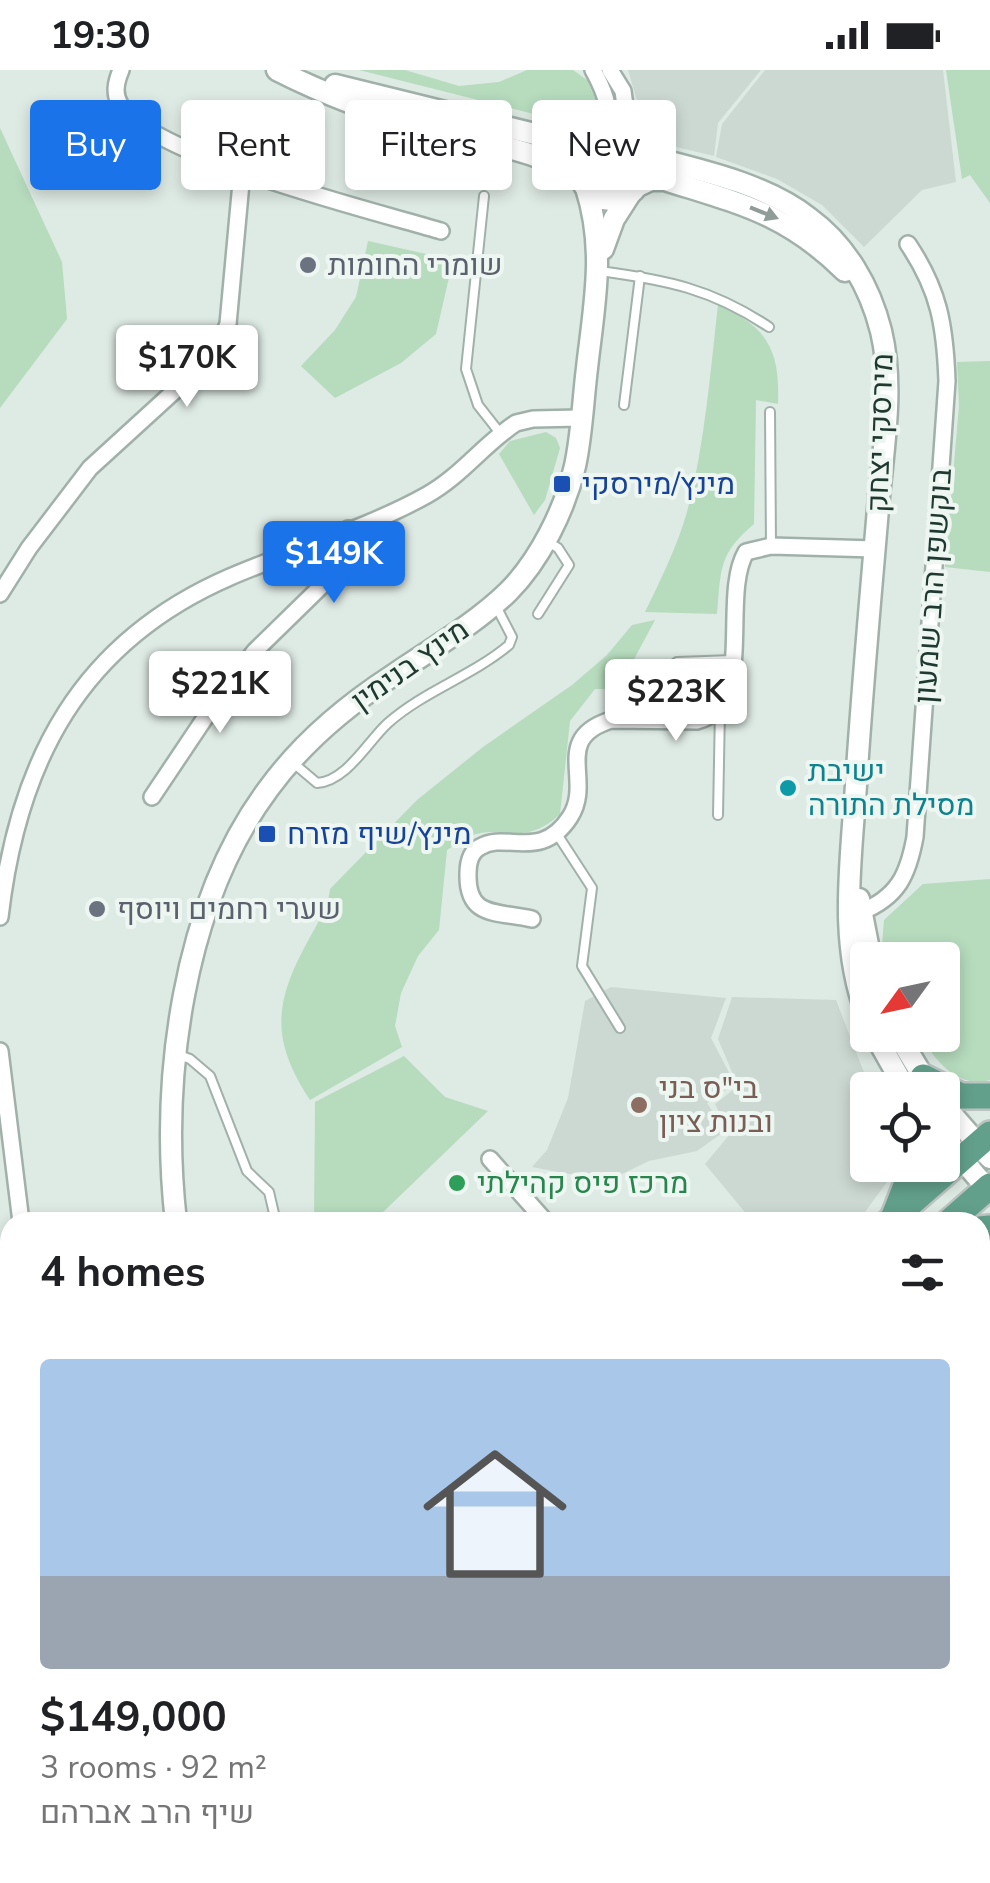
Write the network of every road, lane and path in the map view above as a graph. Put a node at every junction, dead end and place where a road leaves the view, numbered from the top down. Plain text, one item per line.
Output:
1 (121, 70) edge
2 (278, 70) edge
3 (593, 70) edge
4 (610, 70) edge
5 (607, 100) edge
6 (625, 100) edge
7 (532, 133) edge
8 (181, 145) edge
9 (532, 155) edge
10 (676, 165) edge
11 (676, 184) edge
12 (240, 190) edge
13 (304, 190) edge
14 (586, 190) edge
15 (589, 190) edge
16 (634, 190) joint
17 (484, 196) dead end
18 (442, 230) dead end
19 (908, 244) dead end
20 (597, 270) junction
21 (640, 276) junction
22 (869, 294) junction
23 (769, 328) dead end
24 (624, 406) dead end
25 (770, 412) dead end
26 (582, 418) junction
27 (500, 433) junction
28 (348, 529) junction
29 (544, 540) junction
30 (771, 546) junction
31 (875, 549) junction
32 (0, 594) edge
33 (495, 604) junction
34 (538, 614) dead end
35 (733, 660) junction
36 (720, 706) junction
37 (668, 721) junction
38 (292, 761) junction
39 (152, 798) dead end
40 (718, 815) dead end
41 (556, 832) junction
42 (5, 853) edge
43 (851, 858) junction
44 (861, 912) junction
45 (0, 917) edge
46 (532, 919) dead end
47 (851, 942) edge
48 (867, 942) edge
49 (620, 1028) dead end
50 (0, 1051) edge
51 (887, 1052) edge
52 (176, 1054) junction
53 (902, 1072) edge
54 (960, 1096) edge
55 (990, 1096) edge
56 (960, 1125) edge
57 (980, 1149) edge
58 (490, 1159) dead end
59 (907, 1182) edge
60 (989, 1189) edge
61 (20, 1212) edge
62 (175, 1212) edge
63 (274, 1212) edge
64 (537, 1212) edge
65 (895, 1212) edge
66 (902, 1212) edge
67 (961, 1212) edge

1 - 8 street
2 - 7 street
2 - 9 street
3 - 5 street
4 - 6 street
10 - 22 street, מירסקי יצחק
11 -> 22 street
12 - 32 street
13 - 18 street
14 - 20 street
15 - 16 street
16 - 20 street
17 - 27 lane
19 - 44 street, בוקשפן הרב שמעון
20 - 21 lane
20 - 26 street, מינץ בנימין
21 - 23 lane
21 - 24 lane
22 - 31 street, מירסקי יצחק
25 - 30 lane
26 - 27 street
26 - 29 street, מינץ בנימין
27 - 28 street
28 - 39 street
28 - 42 street
29 - 33 street, מינץ בנימין
29 - 34 lane
30 - 31 street
30 - 35 street
31 - 43 street, מירסקי יצחק
33 - 38 street, מינץ בנימין
33 - 38 lane
35 - 36 street
35 - 37 lane
36 - 37 street
36 - 40 lane
37 - 41 street
38 - 52 street, מינץ בנימין
41 - 46 street
41 - 49 lane
42 - 45 street
43 - 44 street
43 - 47 street
44 - 48 street
50 - 61 street
51 - 53 street
52 - 62 street, מינץ בנימין
52 - 63 lane
54 - 55 main road
56 - 57 street
57 - 60 street
57 - 66 main road
58 - 64 street
59 - 65 main road
60 - 67 main road

